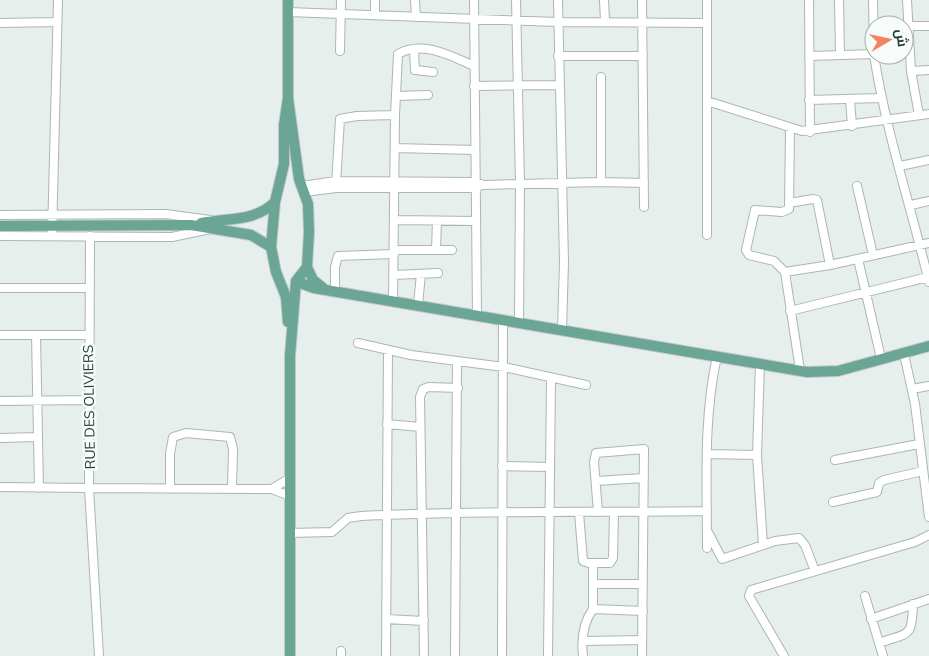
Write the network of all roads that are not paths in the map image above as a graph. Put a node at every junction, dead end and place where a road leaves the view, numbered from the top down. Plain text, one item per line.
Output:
1 (58, 0) edge
2 (288, 0) edge
3 (342, 0) edge
4 (375, 0) edge
5 (416, 0) edge
6 (474, 0) edge
7 (516, 0) edge
8 (558, 0) edge
9 (604, 0) edge
10 (642, 0) edge
11 (707, 0) edge
12 (809, 0) edge
13 (840, 0) edge
14 (872, 0) edge
15 (907, 0) edge
16 (288, 12) junction
17 (341, 14) junction
18 (375, 15) junction
19 (873, 15) edge
20 (908, 15) edge
21 (416, 17) junction
22 (474, 19) junction
23 (517, 20) junction
24 (605, 21) junction
25 (642, 21) junction
26 (57, 22) junction
27 (558, 22) junction
28 (707, 22) junction
29 (0, 23) edge
30 (914, 26) edge
31 (929, 26) edge
32 (414, 50) junction
33 (340, 51) dead end
34 (864, 54) edge
35 (840, 55) junction
36 (558, 56) junction
37 (643, 56) junction
38 (809, 56) junction
39 (876, 65) edge
40 (911, 65) edge
41 (474, 66) junction
42 (929, 70) edge
43 (911, 71) junction
44 (433, 72) dead end
45 (600, 77) dead end
46 (559, 85) junction
47 (474, 86) junction
48 (518, 86) junction
49 (428, 95) dead end
50 (397, 96) junction
51 (288, 98) junction
52 (881, 98) junction
53 (850, 99) junction
54 (809, 100) junction
55 (707, 102) junction
56 (929, 114) edge
57 (395, 115) junction
58 (919, 115) junction
59 (887, 121) junction
60 (852, 126) junction
61 (790, 128) junction
62 (810, 132) junction
63 (395, 148) junction
64 (476, 150) junction
65 (929, 160) edge
66 (900, 166) junction
67 (601, 182) junction
68 (644, 183) junction
69 (336, 184) junction
70 (520, 184) junction
71 (561, 184) junction
72 (395, 185) junction
73 (478, 185) junction
74 (280, 186) junction
75 (857, 186) dead end
76 (302, 188) junction
77 (929, 201) edge
78 (275, 202) junction
79 (789, 203) junction
80 (910, 204) junction
81 (644, 207) dead end
82 (0, 215) edge
83 (166, 220) junction
84 (395, 220) junction
85 (438, 221) junction
86 (476, 221) junction
87 (105, 225) junction
88 (214, 225) junction
89 (0, 226) edge
90 (52, 226) junction
91 (708, 235) dead end
92 (0, 236) edge
93 (90, 236) junction
94 (105, 236) junction
95 (929, 243) edge
96 (920, 245) junction
97 (271, 247) junction
98 (436, 250) junction
99 (452, 250) dead end
100 (394, 252) junction
101 (873, 256) junction
102 (858, 259) junction
103 (830, 265) junction
104 (306, 267) junction
105 (785, 272) junction
106 (438, 273) dead end
107 (421, 274) junction
108 (393, 275) junction
109 (280, 278) junction
110 (297, 280) junction
111 (928, 280) edge
112 (0, 288) edge
113 (88, 288) junction
114 (323, 288) junction
115 (335, 290) junction
116 (867, 293) junction
117 (393, 300) junction
118 (418, 305) junction
119 (790, 311) junction
120 (476, 315) junction
121 (504, 319) junction
122 (520, 322) junction
123 (562, 330) junction
124 (0, 335) edge
125 (36, 335) junction
126 (88, 335) junction
127 (929, 341) edge
128 (358, 343) dead end
129 (929, 346) edge
130 (388, 350) junction
131 (880, 354) junction
132 (904, 354) junction
133 (290, 356) junction
134 (717, 356) junction
135 (457, 361) junction
136 (760, 363) junction
137 (504, 367) junction
138 (804, 371) junction
139 (551, 379) junction
140 (586, 385) dead end
141 (929, 386) edge
142 (458, 388) junction
143 (912, 389) junction
144 (90, 400) junction
145 (0, 402) edge
146 (38, 402) junction
147 (387, 424) junction
148 (420, 427) junction
149 (38, 437) junction
150 (0, 438) edge
151 (920, 444) junction
152 (707, 454) junction
153 (757, 455) junction
154 (835, 460) dead end
155 (502, 466) junction
156 (550, 467) junction
157 (923, 471) junction
158 (290, 478) junction
159 (644, 478) junction
160 (596, 481) junction
161 (0, 487) edge
162 (39, 488) junction
163 (90, 488) junction
164 (170, 488) junction
165 (232, 489) junction
166 (272, 489) junction
167 (290, 496) junction
168 (833, 502) dead end
169 (707, 511) junction
170 (457, 512) junction
171 (598, 512) junction
172 (614, 512) junction
173 (644, 512) junction
174 (421, 513) junction
175 (501, 513) junction
176 (548, 513) junction
177 (579, 513) junction
178 (387, 514) junction
179 (929, 517) edge
180 (707, 530) junction
181 (289, 533) junction
182 (929, 535) edge
183 (763, 545) junction
184 (707, 548) dead end
185 (593, 563) junction
186 (815, 571) junction
187 (594, 584) junction
188 (643, 584) junction
189 (865, 596) dead end
190 (929, 599) edge
191 (913, 604) junction
192 (593, 609) junction
193 (643, 611) junction
194 (872, 618) junction
195 (386, 619) junction
196 (424, 621) junction
197 (642, 640) junction
198 (582, 641) junction
199 (879, 643) junction
200 (99, 656) edge
201 (290, 656) edge
202 (386, 656) edge
203 (424, 656) edge
204 (455, 656) edge
205 (502, 656) edge
206 (548, 656) edge
207 (583, 656) edge
208 (642, 656) edge
209 (784, 656) edge
210 (883, 656) edge

1 - 26 street
2 - 16 main road
3 - 17 street
4 - 18 street
5 - 21 street
6 - 22 street
7 - 23 street
8 - 27 street
9 - 24 street
10 - 25 street
11 - 28 street
12 - 38 street
13 - 35 street
14 - 19 street
15 - 20 street
16 - 17 street
16 - 51 main road
17 - 18 street
17 - 33 street
18 - 21 street
21 - 22 street
22 - 23 street
22 - 41 street
23 - 27 street
23 - 48 street
24 - 25 street
24 - 27 street
25 - 28 street
25 - 37 street
26 - 29 street
26 - 90 street
27 - 36 street
28 - 55 street
30 - 31 street
32 - 41 street
32 - 44 street
32 - 50 street
34 - 35 street
35 - 38 street
36 - 37 street
36 - 46 street
37 - 68 street
38 - 54 street
39 - 52 street
40 - 43 street
41 - 47 street
42 - 43 street
43 - 58 street
45 - 67 street
46 - 48 street
46 - 71 street
47 - 48 street
47 - 64 street
48 - 70 street
49 - 50 street
50 - 57 street
51 - 74 main road
51 - 76 main road
52 - 53 street
52 - 59 street
53 - 54 street
53 - 60 street
54 - 62 street
55 - 61 street
55 - 91 street
56 - 58 street
57 - 63 street
57 - 69 street
58 - 59 street
59 - 60 street
59 - 66 street
60 - 62 street
61 - 62 street
61 - 79 street
63 - 64 street
63 - 72 street
64 - 73 street
65 - 66 street
66 - 80 street
67 - 68 street
67 - 71 street
68 - 81 street
69 - 72 street
69 - 76 street
70 - 71 street
70 - 73 street
70 - 122 street
71 - 123 street
72 - 73 street
72 - 84 street
73 - 86 street
74 - 76 main road
74 - 78 main road
75 - 101 street
76 - 104 main road
77 - 80 street
78 - 88 main road
78 - 97 main road
79 - 103 street
79 - 105 street
80 - 96 street
82 - 90 street
83 - 87 main road
83 - 88 main road
83 - 88 street
83 - 90 street
84 - 85 street
84 - 100 street
85 - 86 street
85 - 98 street
86 - 120 street
87 - 90 main road
87 - 94 street
88 - 94 street
88 - 97 main road
89 - 90 main road
90 - 92 street
90 - 93 street
93 - 94 street
93 - 113 street, RUE DES OLIVIERS
95 - 96 street
96 - 101 street
96 - 111 street
97 - 109 main road
98 - 99 street
98 - 100 street
100 - 108 street
100 - 115 street
101 - 102 street
102 - 103 street
102 - 116 street
103 - 105 street
104 - 110 main road
104 - 114 main road
105 - 119 street
106 - 107 street
107 - 108 street
107 - 118 street
108 - 117 street
109 - 110 main road
109 - 133 main road
110 - 114 main road
110 - 133 main road
111 - 116 street
112 - 113 street
113 - 126 street, RUE DES OLIVIERS
114 - 115 main road
115 - 117 main road
116 - 119 street
116 - 131 street
117 - 118 main road
118 - 120 main road
119 - 138 street
120 - 121 main road
121 - 122 main road
121 - 137 street
122 - 123 main road
123 - 134 main road
124 - 125 street
125 - 126 street
125 - 146 street
126 - 144 street, RUE DES OLIVIERS
127 - 131 main road
128 - 130 street
129 - 132 main road
130 - 135 street
130 - 147 street
131 - 138 main road
132 - 138 main road
132 - 143 street
133 - 158 main road
134 - 136 main road
134 - 152 street
135 - 137 street
135 - 142 street
136 - 138 main road
136 - 153 street
137 - 139 street
137 - 155 street
139 - 140 street
139 - 156 street
141 - 143 street
142 - 148 street
142 - 170 street
143 - 151 street
144 - 146 street
144 - 163 street, RUE DES OLIVIERS
145 - 146 street
146 - 149 street
147 - 148 street
147 - 178 street
148 - 174 street
149 - 150 street
149 - 162 street
151 - 154 street
151 - 157 street
152 - 153 street
152 - 169 street
153 - 183 street
155 - 156 street
155 - 175 street
156 - 176 street
157 - 168 street
157 - 179 street
158 - 166 street
158 - 167 main road
159 - 160 street
159 - 160 street
159 - 173 street
160 - 171 street
161 - 162 street, RUE DES OLIVIERS
162 - 163 street, RUE DES OLIVIERS
163 - 164 street
163 - 200 street
164 - 165 street
164 - 165 street
165 - 166 street
166 - 167 street
167 - 181 main road
169 - 173 street
169 - 180 street
170 - 174 street
170 - 175 street
170 - 204 street
171 - 172 street
171 - 177 street
172 - 173 street
172 - 185 street
173 - 188 street
174 - 178 street
174 - 196 street
175 - 176 street
175 - 205 street
176 - 177 street
176 - 206 street
177 - 185 street
178 - 181 street
178 - 195 street
180 - 183 street
180 - 184 street
181 - 201 main road
182 - 186 street
183 - 186 street
185 - 187 street
186 - 209 street
187 - 188 street
187 - 192 street
188 - 193 street
189 - 194 street
190 - 191 street
191 - 194 street
191 - 199 street
192 - 193 street
192 - 198 street
193 - 197 street
194 - 199 street
195 - 196 street
195 - 202 street
196 - 203 street
197 - 198 street
197 - 208 street
198 - 207 street
199 - 210 street

